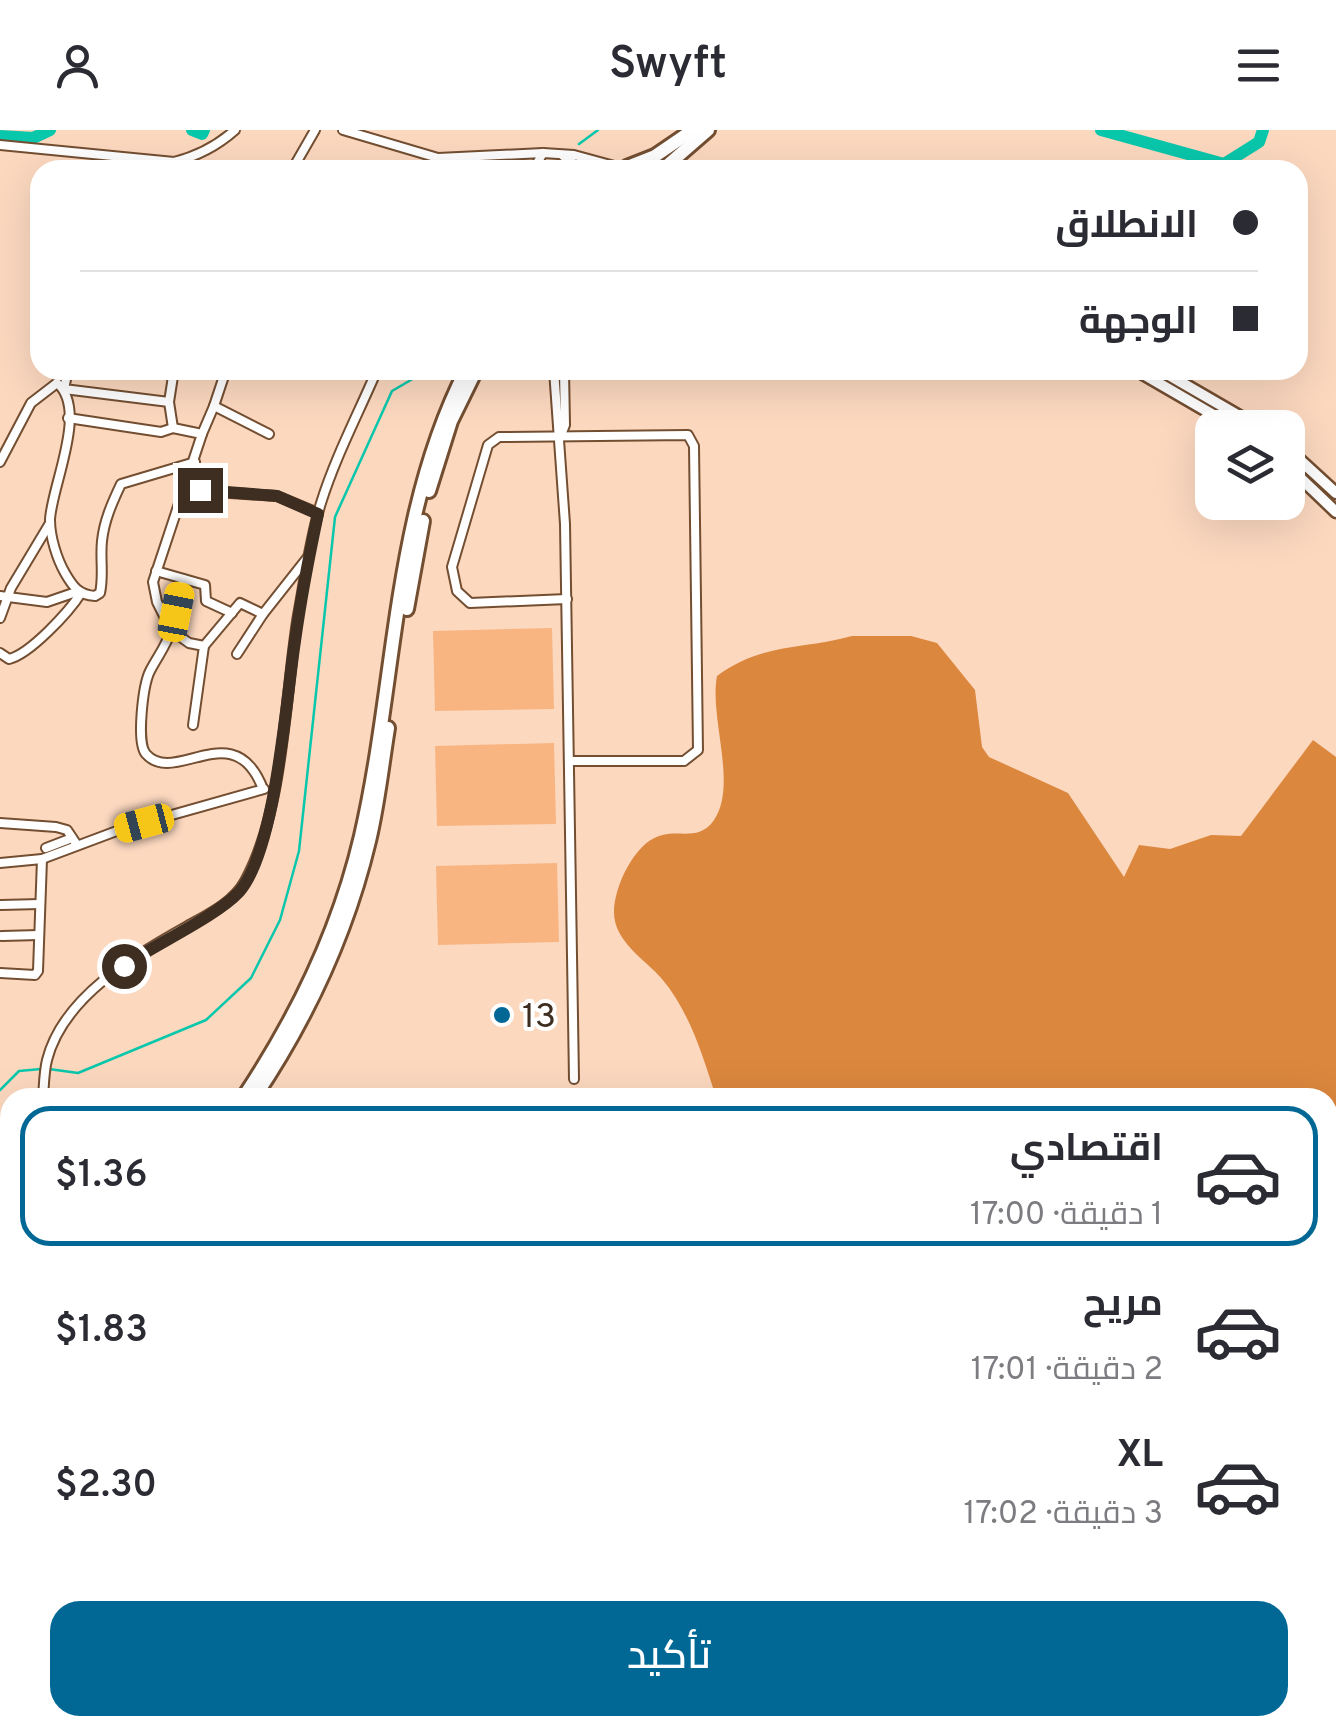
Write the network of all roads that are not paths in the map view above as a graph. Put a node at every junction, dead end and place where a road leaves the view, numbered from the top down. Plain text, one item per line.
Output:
1 (235, 130) edge
2 (315, 130) edge
3 (343, 130) edge
4 (694, 130) edge
5 (708, 130) edge
6 (0, 146) edge
7 (543, 152) junction
8 (559, 154) junction
9 (152, 160) edge
10 (182, 160) edge
11 (298, 160) edge
12 (539, 160) edge
13 (568, 160) edge
14 (585, 160) edge
15 (645, 160) edge
16 (674, 160) edge
17 (66, 380) edge
18 (172, 380) edge
19 (223, 380) edge
20 (373, 380) edge
21 (462, 380) edge
22 (471, 380) edge
23 (555, 380) edge
24 (564, 380) edge
25 (1153, 380) edge
26 (1177, 380) edge
27 (64, 389) junction
28 (169, 402) junction
29 (214, 406) junction
30 (1205, 410) edge
31 (1229, 410) edge
32 (68, 418) junction
33 (172, 428) junction
34 (202, 434) junction
35 (269, 434) dead end
36 (561, 436) junction
37 (0, 462) edge
38 (195, 462) junction
39 (1305, 465) edge
40 (1305, 482) edge
41 (184, 490) junction
42 (1336, 493) edge
43 (1336, 512) edge
44 (318, 514) junction
45 (50, 523) junction
46 (310, 555) junction
47 (156, 571) junction
48 (183, 579) junction
49 (80, 592) junction
50 (4, 596) edge
51 (566, 599) junction
52 (232, 613) junction
53 (263, 614) junction
54 (0, 618) edge
55 (171, 630) junction
56 (204, 646) junction
57 (0, 653) edge
58 (237, 654) dead end
59 (193, 726) dead end
60 (570, 762) junction
61 (274, 786) junction
62 (263, 789) junction
63 (0, 822) edge
64 (74, 842) junction
65 (46, 848) dead end
66 (42, 859) junction
67 (0, 863) edge
68 (40, 904) junction
69 (1, 905) edge
70 (39, 935) junction
71 (2, 936) edge
72 (0, 973) edge
73 (574, 1078) dead end
74 (44, 1088) edge
75 (250, 1088) edge
76 (260, 1088) edge

1 - 10 street
2 - 11 street
3 - 7 street
4 - 15 highway
5 - 16 highway
6 - 9 street
7 - 8 street
7 - 12 street
8 - 13 street
8 - 14 street
17 - 27 street
18 - 28 street
19 - 29 street
20 - 44 street
21 - 75 highway
22 - 76 highway
23 - 36 street
24 - 36 street
25 - 30 street
26 - 31 street
27 - 28 street
27 - 32 street
27 - 37 street
28 - 33 street
29 - 34 street
29 - 35 street
32 - 33 street
32 - 45 street
33 - 34 street
34 - 38 street
36 - 51 street
36 - 51 street
36 - 60 street
38 - 41 street
38 - 49 street
39 - 42 street
40 - 43 street
41 - 44 street
41 - 47 street
44 - 46 street
45 - 49 street
45 - 50 street
46 - 53 street
46 - 61 street
47 - 48 street
47 - 55 street
48 - 52 street
48 - 55 street
49 - 50 street
49 - 57 street
50 - 54 street
51 - 60 street
52 - 53 street
52 - 56 street
53 - 58 street
55 - 56 street
55 - 62 street
56 - 59 street
60 - 73 street
61 - 62 street
61 - 74 street
62 - 64 street
63 - 64 street
64 - 65 street
64 - 66 street
66 - 67 street
66 - 68 street
68 - 69 street
68 - 70 street
70 - 71 street
70 - 72 street

